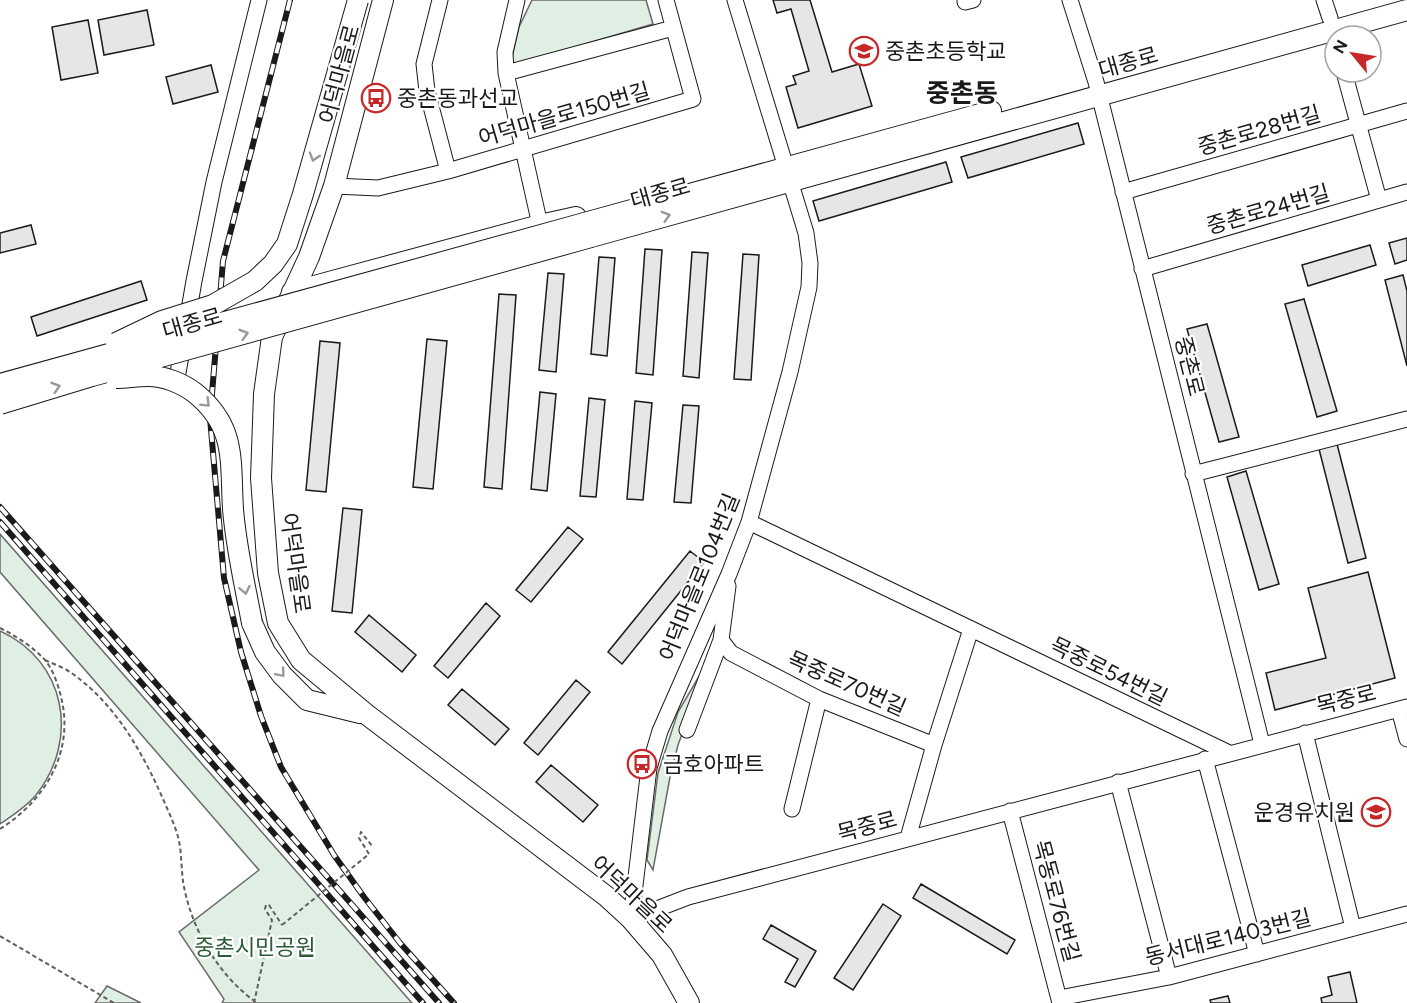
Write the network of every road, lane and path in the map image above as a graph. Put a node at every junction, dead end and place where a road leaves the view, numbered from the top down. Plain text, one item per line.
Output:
1 (259, 0) edge
2 (358, 0) edge
3 (383, 0) edge
4 (440, 0) edge
5 (517, 0) edge
6 (666, 0) edge
7 (735, 0) edge
8 (1070, 0) edge
9 (1396, 0) edge
10 (1407, 10) edge
11 (1330, 22) edge
12 (674, 28) junction
13 (506, 73) junction
14 (1347, 84) edge
15 (1097, 89) junction
16 (1407, 111) edge
17 (1358, 125) junction
18 (522, 151) junction
19 (448, 171) junction
20 (789, 174) junction
21 (334, 186) junction
22 (1123, 192) junction
23 (1407, 192) edge
24 (1378, 200) junction
25 (540, 225) junction
26 (598, 227) junction
27 (1142, 268) junction
28 (291, 292) junction
29 (272, 337) junction
30 (90, 368) junction
31 (178, 373) dead end
32 (0, 384) edge
33 (0, 404) edge
34 (1407, 419) edge
35 (1193, 474) junction
36 (749, 522) junction
37 (729, 574) junction
38 (0, 628) edge
39 (971, 629) junction
40 (721, 640) junction
41 (45, 660) junction
42 (819, 699) junction
43 (1403, 708) edge
44 (366, 714) junction
45 (687, 730) dead end
46 (1305, 733) junction
47 (1407, 739) edge
48 (1262, 744) junction
49 (934, 745) junction
50 (1229, 753) junction
51 (1205, 759) junction
52 (1118, 782) junction
53 (792, 809) dead end
54 (1010, 811) junction
55 (0, 829) edge
56 (908, 838) junction
57 (372, 847) dead end
58 (1407, 914) edge
59 (631, 919) junction
60 (1353, 928) junction
61 (0, 936) edge
62 (1257, 954) junction
63 (1169, 977) junction
64 (1059, 1000) edge
65 (255, 1002) edge
66 (114, 1003) edge
67 (689, 1003) edge

1 - 31 street
2 -> 30 main road, bridge
3 - 21 main road, 어덕마을로
4 - 19 street
5 - 13 street
6 - 12 street
7 - 20 street, 어덕마을로104번길
8 - 15 street, 중촌로
9 - 11 main road, 대종로
10 - 11 main road, 대종로
11 - 15 main road, 대종로
12 - 13 street
12 - 18 street, 어덕마을로150번길
13 - 18 street
14 - 17 street
15 - 20 main road, 대종로
15 - 22 street, 중촌로
16 - 17 street, 중촌로28번길
17 - 22 street, 중촌로28번길
17 - 24 street
18 - 19 street, 어덕마을로150번길
18 - 25 street
19 - 21 street, 어덕마을로150번길
20 - 26 main road, 대종로
20 - 36 street, 어덕마을로104번길
21 - 28 main road, 어덕마을로
22 - 27 street, 중촌로
23 - 24 street, 중촌로24번길
24 - 27 street, 중촌로24번길
25 - 26 main road
25 - 28 main road
26 - 29 main road
26 - 30 main road, 대종로, bridge
27 - 35 street, 중촌로
28 - 29 main road, 어덕마을로
29 - 44 main road, 어덕마을로
30 - 32 main road, 대종로, bridge
33 -> 30 main road, 대종로, bridge
30 -> 44 main road, bridge
34 - 35 street
35 - 48 street, 중촌로
36 - 37 street, 어덕마을로104번길
36 - 39 street, 목중로54번길
37 - 40 street
37 - 59 street, 어덕마을로104번길
38 - 41 path
39 - 49 street
39 - 50 street, 목중로54번길
40 - 42 street, 목중로70번길
40 - 45 street
41 - 55 path
41 - 65 path
42 - 49 street, 목중로70번길
42 - 53 street
43 - 46 street, 목중로
43 - 47 street, 목중로
44 - 59 main road, 어덕마을로
46 - 48 street, 목중로
46 - 60 street, 목중로
48 - 50 street, 목중로
49 - 56 street
50 - 51 street, 목중로
51 - 52 street, 목중로
51 - 62 street
52 - 54 street, 목중로
52 - 63 street
54 - 56 street, 목중로
54 - 64 street, 목동로76번길
56 - 59 street, 목중로
57 - 65 path, bridge
58 - 60 street, 동서대로1403번길
59 - 67 main road, 어덕마을로
60 - 62 street, 동서대로1403번길
61 - 66 path
62 - 63 street, 동서대로1403번길
63 - 64 street, 동서대로1403번길

